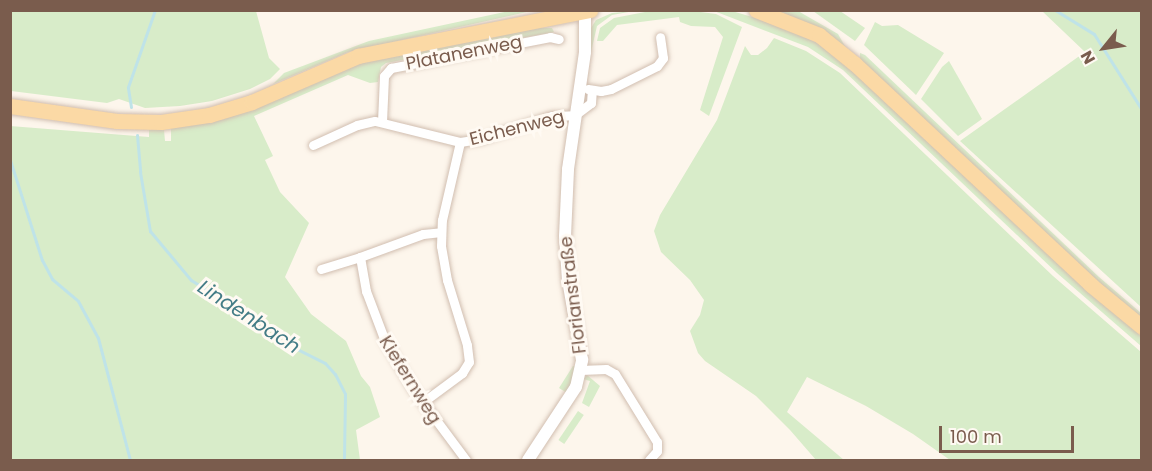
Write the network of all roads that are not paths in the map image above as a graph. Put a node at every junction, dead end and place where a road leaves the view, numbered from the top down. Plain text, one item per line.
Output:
1 (756, 10) edge
2 (587, 11) edge
3 (660, 37) dead end
4 (559, 39) dead end
5 (586, 88) junction
6 (10, 106) edge
7 (575, 115) junction
8 (382, 123) junction
9 (460, 142) junction
10 (314, 145) dead end
11 (441, 232) junction
12 (360, 257) junction
13 (321, 269) dead end
14 (1142, 327) edge
15 (580, 370) junction
16 (423, 402) junction
17 (466, 460) edge
18 (528, 460) edge
19 (649, 460) edge

1 - 14 main road
2 - 5 street, Florianstraße
2 - 6 main road
3 - 5 street
4 - 8 street, Platanenweg
5 - 7 street, Florianstraße
7 - 9 street, Eichenweg
7 - 15 street, Florianstraße
8 - 9 street
8 - 10 street
9 - 11 street, Eichenweg
11 - 12 street
11 - 16 street, Eichenweg
12 - 13 street
12 - 16 street, Kiefernweg
15 - 18 street, Florianstraße
15 - 19 street
16 - 17 street, Kiefernweg

